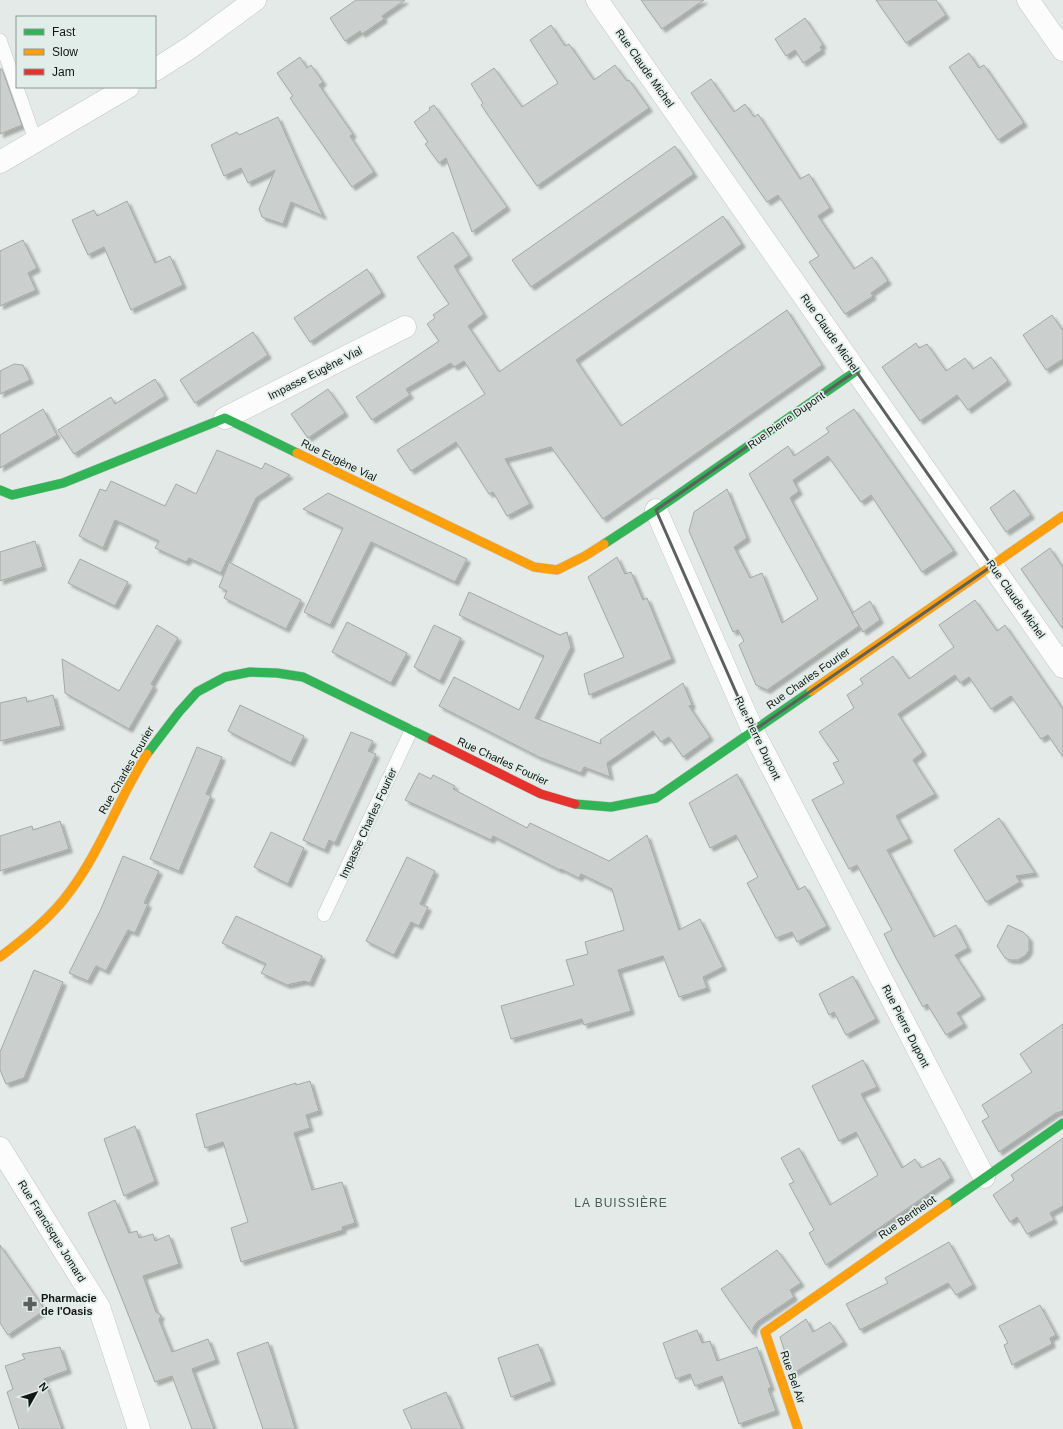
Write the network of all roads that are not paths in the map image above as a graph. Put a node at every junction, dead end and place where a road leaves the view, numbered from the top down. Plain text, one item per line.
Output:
1 (255, 0) edge
2 (597, 0) edge
3 (1028, 0) edge
4 (0, 40) edge
5 (1063, 50) edge
6 (156, 69) edge
7 (16, 85) edge
8 (17, 88) edge
9 (126, 88) edge
10 (36, 142) junction
11 (0, 162) edge
12 (405, 327) dead end
13 (856, 370) junction
14 (225, 418) junction
15 (0, 490) edge
16 (656, 510) junction
17 (1063, 516) edge
18 (992, 566) junction
19 (1063, 667) edge
20 (411, 730) junction
21 (753, 731) junction
22 (324, 915) dead end
23 (0, 957) edge
24 (1063, 1123) edge
25 (0, 1148) edge
26 (984, 1177) junction
27 (765, 1332) joint
28 (139, 1429) edge
29 (798, 1429) edge

1 - 6 street
2 - 13 street, Rue Claude Michel
3 - 5 street
4 - 7 lane
8 - 10 lane
9 - 10 street
10 - 11 street
12 - 14 street, Impasse Eugène Vial
13 - 16 street, Rue Pierre Dupont
13 - 18 street, Rue Claude Michel
14 - 15 street
14 - 16 street, Rue Eugène Vial
16 - 21 street, Rue Pierre Dupont
17 - 18 street, Rue Charles Fourier
18 - 19 street, Rue Claude Michel
18 - 21 street, Rue Charles Fourier
20 - 21 street, Rue Charles Fourier
20 - 22 lane, Impasse Charles Fourier
20 - 23 street, Rue Charles Fourier
21 - 26 street, Rue Pierre Dupont
24 - 26 street, Rue Berthelot
25 - 28 street, Rue Francisque Jomard
26 - 27 street, Rue Berthelot
27 - 29 street, Rue Bel Air

